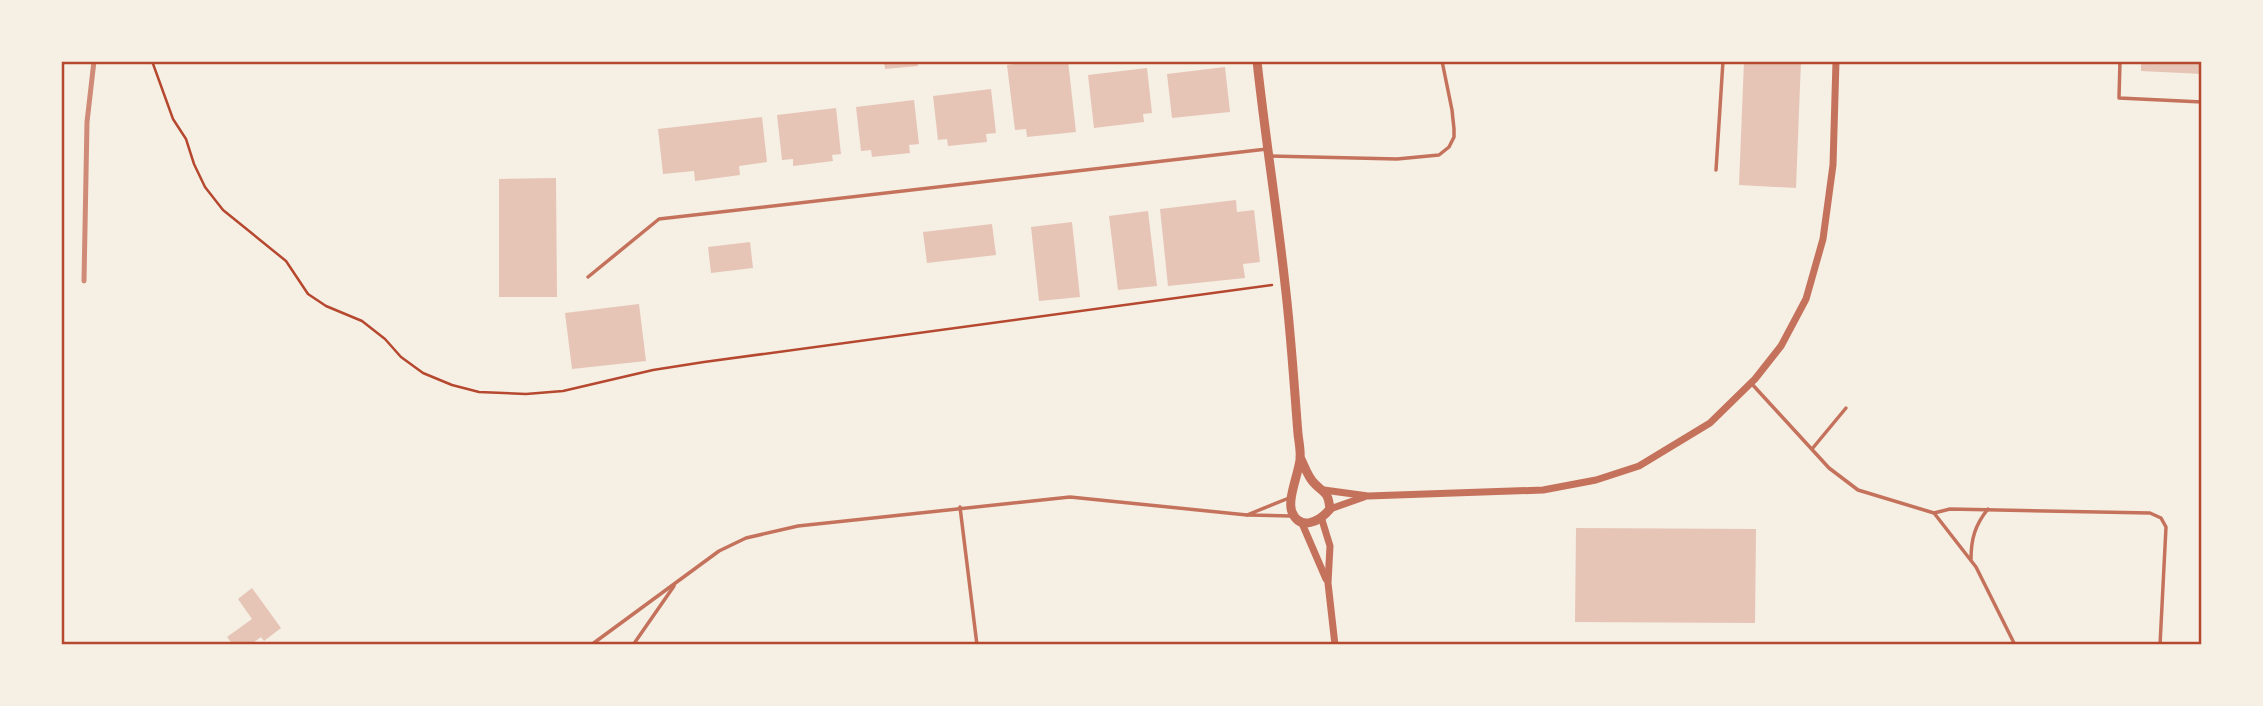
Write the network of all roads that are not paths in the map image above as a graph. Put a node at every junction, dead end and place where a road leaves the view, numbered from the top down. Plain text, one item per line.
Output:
1 (1257, 61) edge
2 (1442, 61) edge
3 (1723, 61) edge
4 (1836, 61) edge
5 (2120, 61) edge
6 (2202, 102) edge
7 (1267, 152) junction
8 (1716, 170) dead end
9 (588, 277) dead end
10 (1751, 383) junction
11 (1846, 408) dead end
12 (1812, 449) junction
13 (1300, 457) junction
14 (1314, 484) junction
15 (1324, 490) junction
16 (1292, 494) junction
17 (1368, 496) junction
18 (960, 507) junction
19 (1329, 509) junction
20 (1988, 509) junction
21 (1934, 513) junction
22 (1247, 514) junction
23 (1297, 518) junction
24 (1322, 520) junction
25 (1971, 561) junction
26 (677, 582) junction
27 (1328, 583) junction
28 (591, 645) edge
29 (633, 645) edge
30 (977, 645) edge
31 (1335, 645) edge
32 (2015, 645) edge
33 (2160, 645) edge

1 - 7 street
2 - 7 lane
3 - 8 lane
4 - 10 street
5 - 6 lane
7 - 9 lane
7 - 13 street
10 - 12 lane
10 - 17 street
11 - 12 lane
12 - 21 lane
13 - 14 street
13 - 16 street
14 - 15 street
14 - 16 street
15 - 17 street
15 - 19 street
16 - 22 lane
16 - 23 street
17 - 19 street
18 - 22 lane
18 - 26 lane
18 - 30 lane
19 - 24 street
20 - 21 lane
20 - 25 lane
20 - 33 lane
21 - 25 lane
22 - 23 lane
23 - 24 street
23 - 27 street
24 - 27 street
25 - 32 lane
26 - 28 lane
26 - 29 lane
27 - 31 street

